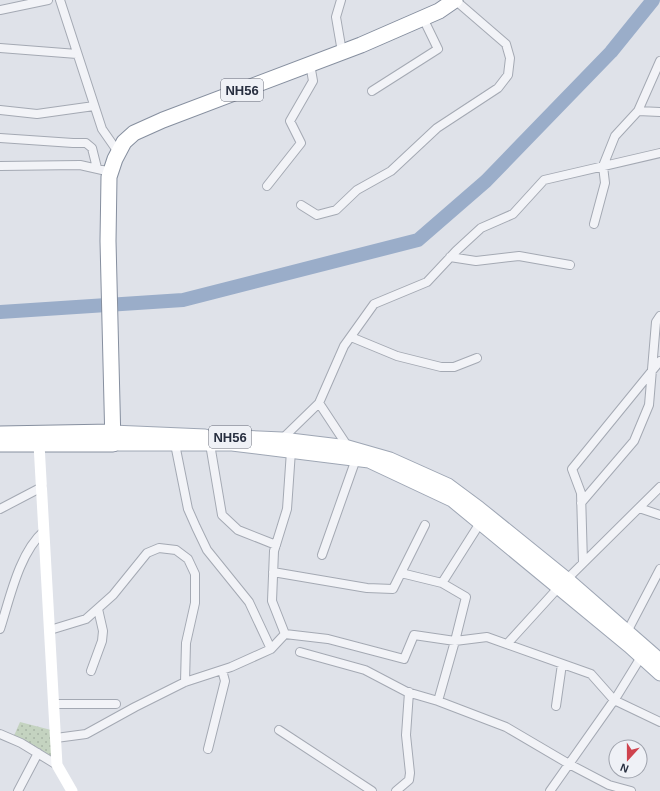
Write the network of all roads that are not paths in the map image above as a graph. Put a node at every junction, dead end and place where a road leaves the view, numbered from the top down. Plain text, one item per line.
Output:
1 (48, 0) edge
2 (60, 0) edge
3 (341, 0) edge
4 (455, 0) edge
5 (0, 10) edge
6 (422, 18) junction
7 (0, 48) edge
8 (342, 52) junction
9 (77, 54) junction
10 (660, 61) edge
11 (310, 64) junction
12 (372, 91) dead end
13 (94, 106) junction
14 (0, 110) edge
15 (638, 111) junction
16 (660, 112) edge
17 (0, 138) edge
18 (118, 152) junction
19 (660, 153) edge
20 (0, 166) edge
21 (603, 166) junction
22 (104, 170) junction
23 (267, 186) dead end
24 (301, 205) dead end
25 (594, 224) dead end
26 (450, 257) junction
27 (570, 265) dead end
28 (660, 316) edge
29 (351, 337) junction
30 (478, 358) dead end
31 (660, 361) edge
32 (652, 370) junction
33 (319, 403) junction
34 (0, 434) edge
35 (113, 438) junction
36 (282, 439) junction
37 (0, 444) edge
38 (39, 444) junction
39 (169, 444) junction
40 (210, 444) junction
41 (348, 447) junction
42 (291, 451) junction
43 (356, 459) junction
44 (42, 487) junction
45 (660, 487) edge
46 (581, 502) junction
47 (639, 508) junction
48 (0, 509) edge
49 (660, 515) edge
50 (480, 523) junction
51 (425, 525) dead end
52 (44, 531) junction
53 (276, 545) junction
54 (322, 555) dead end
55 (583, 564) junction
56 (660, 569) edge
57 (273, 572) junction
58 (401, 573) junction
59 (442, 583) junction
60 (562, 584) junction
61 (98, 609) junction
62 (0, 630) edge
63 (50, 630) junction
64 (628, 632) junction
65 (285, 634) junction
66 (455, 641) junction
67 (508, 644) junction
68 (271, 650) junction
69 (300, 652) dead end
70 (642, 657) junction
71 (660, 660) edge
72 (562, 664) junction
73 (91, 670) dead end
74 (222, 670) junction
75 (660, 674) edge
76 (185, 682) junction
77 (409, 692) junction
78 (614, 700) junction
79 (438, 701) junction
80 (54, 704) junction
81 (116, 704) dead end
82 (556, 706) dead end
83 (660, 722) edge
84 (279, 730) dead end
85 (0, 734) edge
86 (56, 738) junction
87 (208, 749) dead end
88 (38, 754) junction
89 (569, 764) junction
90 (57, 765) junction
91 (18, 791) edge
92 (72, 791) edge
93 (372, 791) edge
94 (396, 791) edge
95 (550, 791) edge
96 (631, 791) edge

1 - 5 street
2 - 9 street
3 - 8 street
4 - 6 highway, NH56
4 - 24 street
6 - 8 highway, NH56
6 - 12 street
7 - 9 street
8 - 11 highway, NH56
9 - 13 street
10 - 15 street
11 - 18 highway, NH56
11 - 23 street
13 - 14 street
13 - 18 street
15 - 16 street
15 - 21 street
17 - 22 street
18 - 22 highway, NH56
19 - 21 street
20 - 22 street
21 - 25 street
21 - 26 street
22 - 35 highway, NH56
26 - 27 street
26 - 29 street
28 - 32 street
29 - 30 street
29 - 33 street
31 - 32 street
32 - 46 street
32 - 46 street
33 - 36 street
33 - 41 street
34 - 35 highway, NH56
35 - 36 main road, NH56
35 - 38 highway, NH56
35 - 39 main road
36 - 41 main road, NH56
37 - 38 highway, NH56
38 - 44 street
39 - 40 main road
39 - 68 street
40 - 42 main road
40 - 53 street
41 - 60 main road
42 - 43 main road
42 - 53 street
43 - 50 main road
43 - 54 street
44 - 48 street
44 - 52 street
45 - 47 street
46 - 55 street
47 - 49 street
47 - 55 street
50 - 59 street
50 - 60 main road
51 - 58 street
52 - 62 street
52 - 63 street
53 - 57 street
55 - 60 street
56 - 64 street
57 - 58 street
57 - 65 street
58 - 59 street
59 - 66 street
60 - 64 main road
60 - 67 street
60 - 70 main road
61 - 63 street
61 - 73 street
61 - 76 street
63 - 80 street
64 - 71 main road
65 - 66 street
65 - 68 street
66 - 67 street
66 - 79 street
67 - 72 street
68 - 74 street
69 - 77 street
70 - 75 main road
70 - 78 street
72 - 78 street
72 - 82 street
74 - 76 street
74 - 87 street
76 - 86 street
77 - 79 street
77 - 94 street
78 - 83 street
78 - 89 street
79 - 89 street
80 - 81 street
80 - 86 street
84 - 93 street
85 - 88 street
86 - 90 street
88 - 90 street
88 - 91 street
89 - 95 street
89 - 96 street
90 - 92 street

